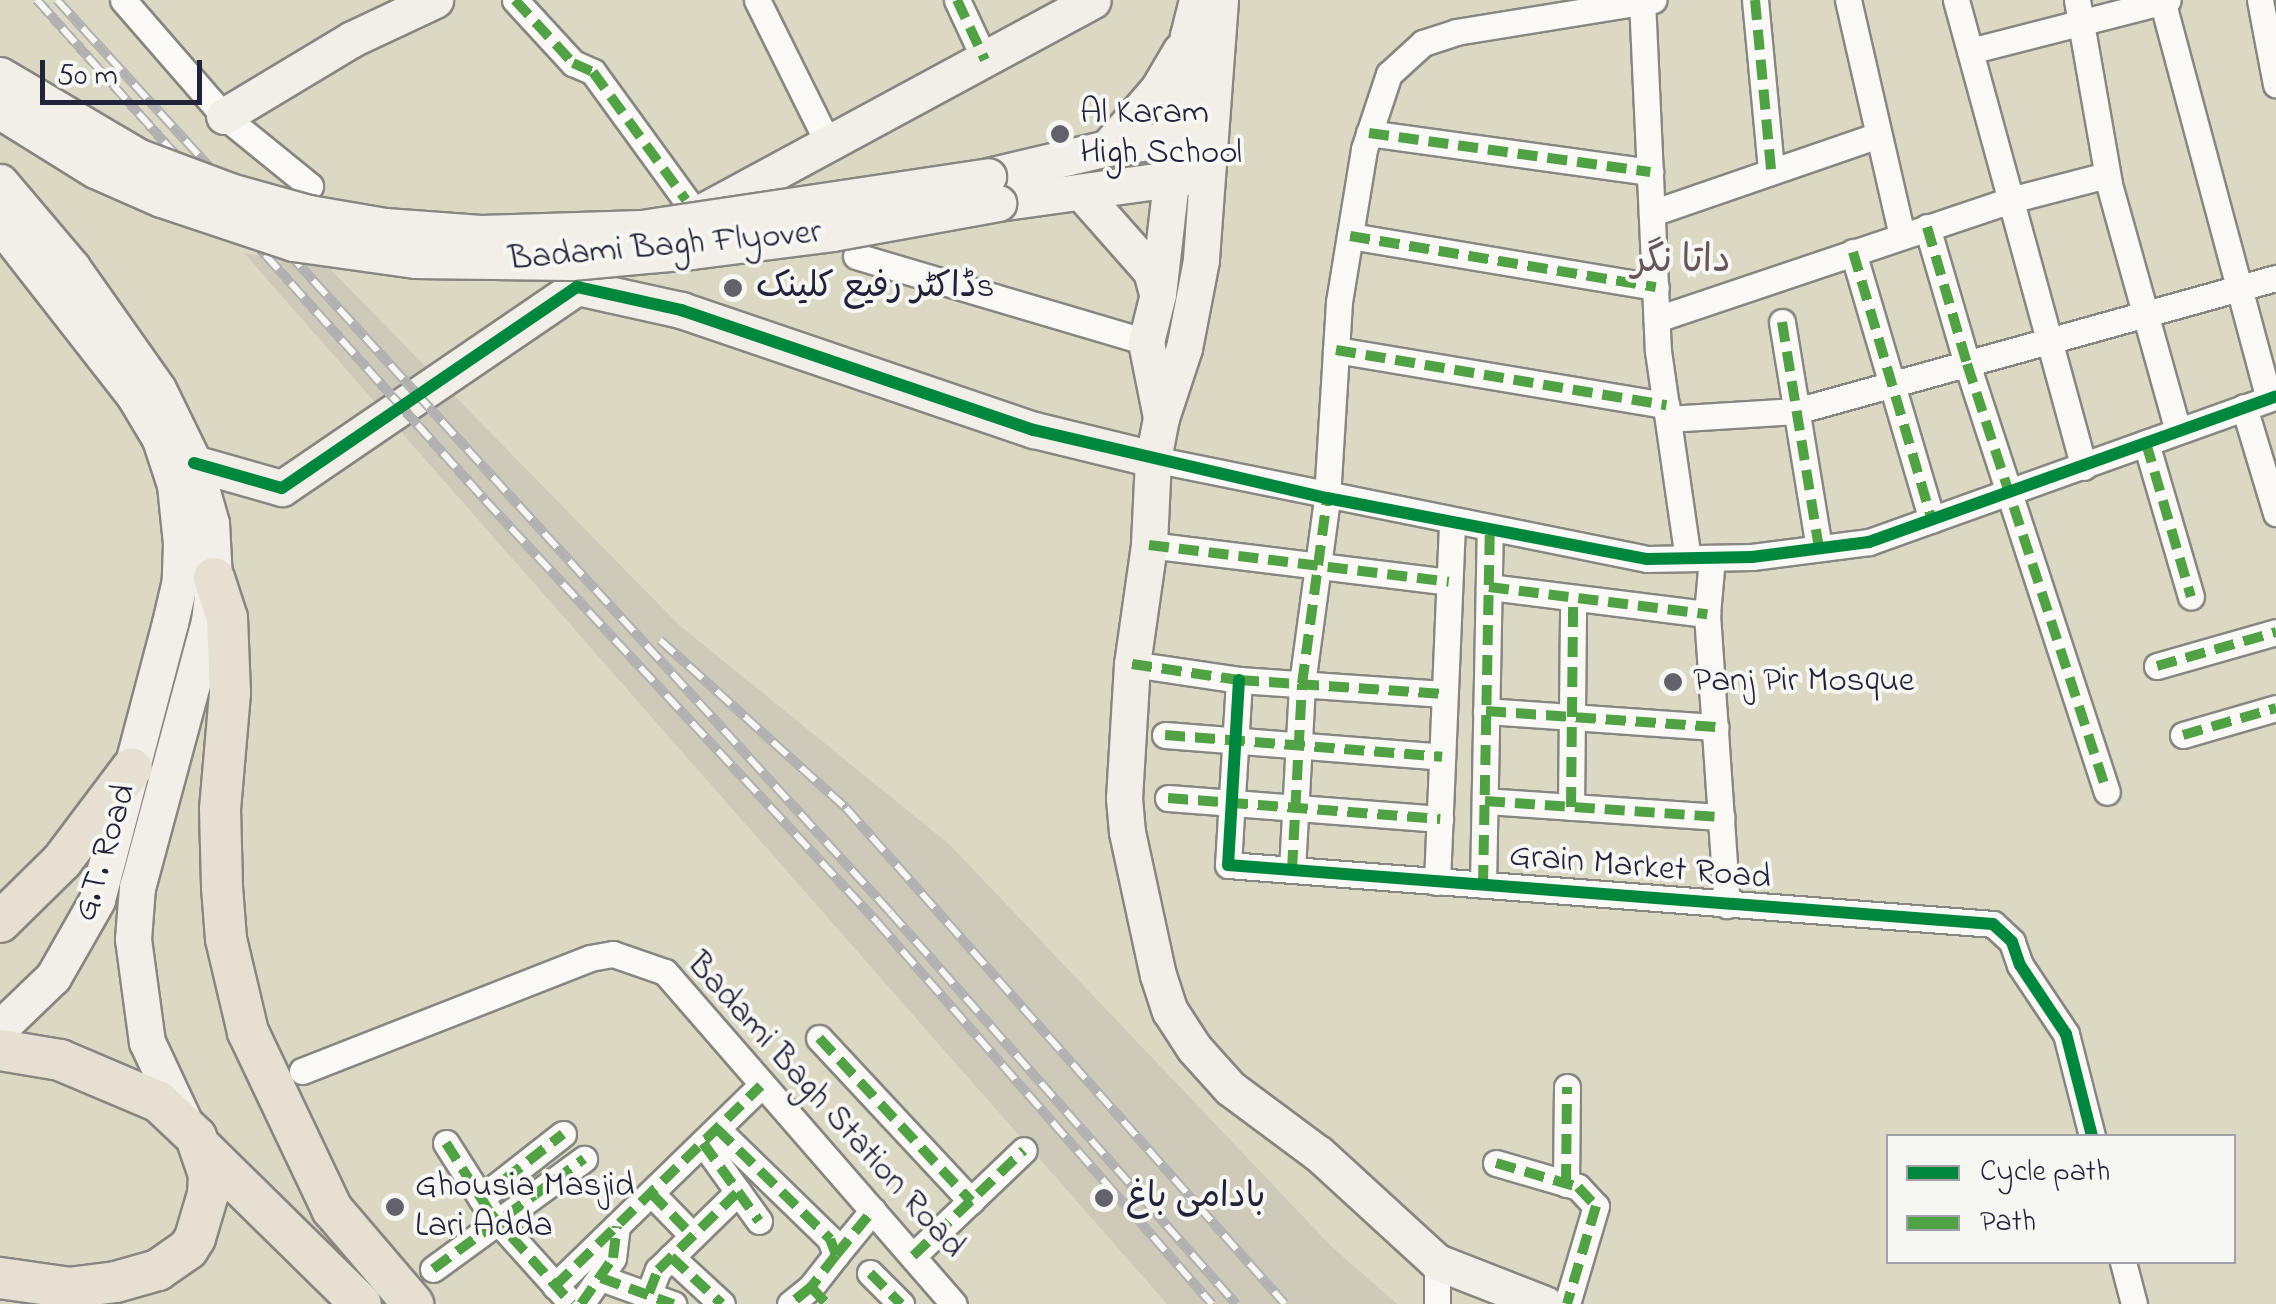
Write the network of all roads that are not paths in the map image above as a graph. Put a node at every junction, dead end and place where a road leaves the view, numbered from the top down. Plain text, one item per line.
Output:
1 (123, 0) edge
2 (434, 0) edge
3 (515, 0) edge
4 (757, 0) edge
5 (957, 0) edge
6 (1093, 0) edge
7 (1198, 0) edge
8 (1220, 0) edge
9 (1646, 0) edge
10 (1755, 0) edge
11 (1848, 0) edge
12 (1956, 0) edge
13 (2164, 0) edge
14 (2260, 0) edge
15 (2080, 11) edge
16 (1188, 36) junction
17 (1970, 52) junction
18 (985, 60) junction
19 (0, 76) edge
20 (2276, 85) edge
21 (0, 111) edge
22 (224, 116) junction
23 (1212, 133) junction
24 (1369, 133) junction
25 (1876, 136) junction
26 (1176, 138) junction
27 (828, 143) junction
28 (1107, 148) junction
29 (1771, 170) junction
30 (1650, 172) junction
31 (1208, 174) junction
32 (2108, 175) junction
33 (1171, 179) junction
34 (0, 182) edge
35 (310, 186) dead end
36 (993, 189) junction
37 (1080, 192) junction
38 (686, 200) dead end
39 (2010, 200) junction
40 (1652, 214) junction
41 (1927, 227) junction
42 (1902, 235) junction
43 (1350, 236) junction
44 (6, 244) edge
45 (1853, 252) junction
46 (856, 256) dead end
47 (2276, 278) edge
48 (1656, 287) junction
49 (577, 288) junction
50 (2240, 288) junction
51 (1158, 294) junction
52 (2143, 315) junction
53 (1657, 320) junction
54 (1782, 322) dead end
55 (2049, 341) junction
56 (1146, 342) junction
57 (1336, 350) junction
58 (1967, 364) junction
59 (1892, 384) junction
60 (2263, 401) edge
61 (1796, 410) junction
62 (1667, 412) junction
63 (1161, 418) junction
64 (2178, 432) junction
65 (2146, 443) junction
66 (1153, 460) junction
67 (194, 463) junction
68 (2084, 467) junction
69 (2010, 494) junction
70 (1327, 498) junction
71 (2276, 513) edge
72 (1932, 520) junction
73 (1452, 521) junction
74 (1490, 528) junction
75 (1150, 544) junction
76 (1819, 548) junction
77 (1700, 558) junction
78 (1315, 565) junction
79 (214, 578) junction
80 (1449, 582) junction
81 (1489, 587) junction
82 (2191, 598) dead end
83 (1572, 599) junction
84 (1707, 614) junction
85 (2276, 632) edge
86 (1132, 664) junction
87 (2157, 666) dead end
88 (1238, 680) junction
89 (1302, 684) junction
90 (1444, 694) junction
91 (2276, 708) edge
92 (1486, 710) junction
93 (1572, 717) junction
94 (1714, 727) junction
95 (1165, 735) dead end
96 (2183, 735) dead end
97 (1235, 740) junction
98 (1301, 745) junction
99 (1442, 756) junction
100 (132, 768) junction
101 (2107, 792) dead end
102 (1168, 798) dead end
103 (1484, 801) junction
104 (1232, 802) junction
105 (1295, 807) junction
106 (1571, 807) junction
107 (1721, 817) junction
108 (1440, 820) junction
109 (1292, 870) junction
110 (1437, 882) junction
111 (1483, 885) junction
112 (1727, 905) junction
113 (0, 922) edge
114 (0, 1028) edge
115 (819, 1038) dead end
116 (0, 1050) edge
117 (302, 1071) dead end
118 (761, 1086) junction
119 (1567, 1087) dead end
120 (562, 1134) dead end
121 (2091, 1134) edge
122 (193, 1135) junction
123 (710, 1136) junction
124 (446, 1143) dead end
125 (1024, 1150) dead end
126 (584, 1158) dead end
127 (1496, 1163) dead end
128 (1566, 1184) junction
129 (738, 1192) junction
130 (651, 1193) junction
131 (481, 1198) junction
132 (970, 1201) junction
133 (873, 1210) junction
134 (759, 1221) dead end
135 (500, 1224) junction
136 (617, 1226) junction
137 (693, 1236) junction
138 (836, 1255) junction
139 (913, 1256) junction
140 (671, 1257) junction
141 (1437, 1262) junction
142 (2124, 1264) edge
143 (433, 1269) dead end
144 (870, 1273) dead end
145 (0, 1278) edge
146 (601, 1278) junction
147 (70, 1288) junction
148 (648, 1293) junction
149 (563, 1295) edge
150 (819, 1296) edge
151 (116, 1304) edge
152 (361, 1304) edge
153 (413, 1304) edge
154 (581, 1304) edge
155 (673, 1304) edge
156 (722, 1304) edge
157 (790, 1304) edge
158 (901, 1304) edge
159 (954, 1304) edge
160 (1437, 1304) edge
161 (1545, 1304) edge
162 (1567, 1304) edge
163 (2134, 1304) edge

1 - 22 street
2 - 22 main road
3 - 38 street
4 - 27 street
5 - 18 street
6 - 18 main road
7 - 16 main road
8 - 23 main road
9 - 24 street
9 - 30 street
10 - 29 street
11 - 25 street
12 - 17 street
13 - 15 street
13 - 50 street
14 - 20 street
15 - 17 street
15 - 32 street
16 - 26 main road
16 - 28 main road
17 - 39 street
18 - 27 main road
19 - 36 main road, Badami Bagh Flyover, bridge
21 - 36 main road, Badami Bagh Flyover, bridge
22 - 35 street
23 - 26 main road
23 - 31 main road
24 - 30 street
24 - 43 street
25 - 29 street
25 - 42 street
26 - 28 main road
26 - 33 main road
27 - 49 main road
28 - 36 main road
29 - 40 street
30 - 40 street
31 - 33 main road
31 - 63 main road
32 - 39 street
32 - 52 street
33 - 37 main road
33 - 51 main road
34 - 67 main road
36 - 37 main road
37 - 51 main road
39 - 41 street
39 - 55 street
40 - 48 street
41 - 42 street
41 - 58 street
42 - 45 street
43 - 48 street
43 - 57 street
44 - 100 main road, G.T. Road
45 - 53 street
45 - 59 street
46 - 56 street
47 - 50 street
48 - 53 street
49 - 66 main road
49 - 67 main road
50 - 52 street
50 - 60 street
51 - 56 main road
52 - 55 street
52 - 64 street
53 - 62 street
54 - 61 street
55 - 58 street
55 - 68 street
56 - 63 main road
57 - 62 street
57 - 70 street
58 - 59 street
58 - 69 street
59 - 61 street
59 - 72 street
60 - 64 street
60 - 71 street
61 - 62 street
61 - 76 street
62 - 77 street
63 - 66 main road
64 - 65 street
65 - 68 street
65 - 82 street
66 - 70 street
66 - 75 main road
67 - 79 main road
68 - 69 street
69 - 72 street
69 - 101 street
70 - 73 street
70 - 78 street
72 - 76 street
73 - 74 street
73 - 80 street
74 - 77 street
74 - 81 street
75 - 78 street
75 - 86 main road
76 - 77 street
77 - 84 street
78 - 80 street
78 - 89 street
79 - 122 main road
79 - 153 main road
80 - 90 street
81 - 83 street
81 - 92 street
83 - 84 street
83 - 93 street
84 - 94 street
85 - 87 street
86 - 88 street
86 - 141 main road
88 - 89 street
88 - 97 street, Grain Market Road
89 - 90 street
89 - 98 street
90 - 99 street
91 - 96 street
92 - 93 street
92 - 103 street
93 - 94 street
93 - 106 street
94 - 107 street
95 - 97 street
97 - 98 street
97 - 104 street, Grain Market Road
98 - 99 street
98 - 105 street
99 - 108 street
100 - 113 main road
100 - 114 main road, G.T. Road
102 - 104 street
103 - 106 street
103 - 111 street
104 - 105 street
104 - 109 street, Grain Market Road
105 - 108 street
105 - 109 street
106 - 107 street
107 - 112 street
108 - 110 street
109 - 110 street, Grain Market Road
110 - 111 street, Grain Market Road
111 - 112 street, Grain Market Road
112 - 121 street, Grain Market Road
115 - 132 street
116 - 122 main road
117 - 118 street, Badami Bagh Station Road
118 - 123 street
118 - 133 street, Badami Bagh Station Road
119 - 128 street
120 - 131 street
122 - 147 main road
122 - 152 main road
123 - 129 street
123 - 130 street
123 - 138 street
124 - 131 street
125 - 132 street
126 - 135 street
127 - 128 street
128 - 162 street
129 - 134 street
129 - 137 street
130 - 136 street
130 - 137 street
131 - 135 street
132 - 139 street
133 - 138 street
133 - 139 street, Badami Bagh Station Road
135 - 143 street
135 - 149 street
136 - 146 street
136 - 149 street
137 - 140 street
138 - 150 street
139 - 159 street, Badami Bagh Station Road
140 - 148 street
140 - 156 street
141 - 160 street
141 - 161 main road
142 - 163 street
144 - 158 street
145 - 147 main road
146 - 148 street
146 - 154 street
147 - 151 main road
148 - 155 street
150 - 157 street

